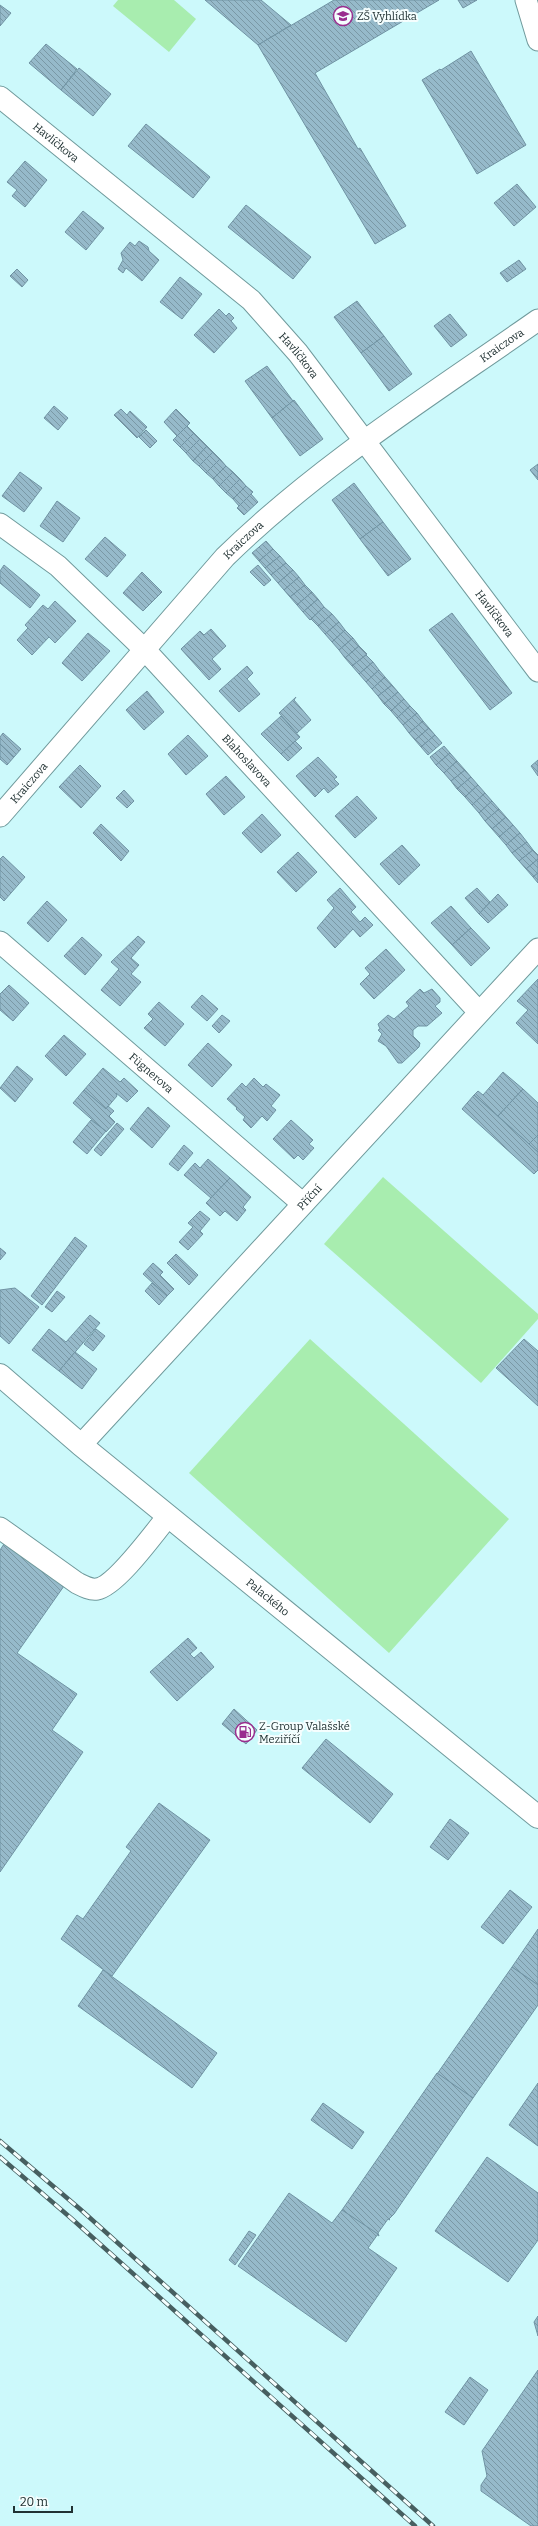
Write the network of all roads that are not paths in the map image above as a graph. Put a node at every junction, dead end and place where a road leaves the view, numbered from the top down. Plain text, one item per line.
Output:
1 (526, 0) edge
2 (538, 40) edge
3 (0, 96) edge
4 (538, 320) edge
5 (363, 441) junction
6 (0, 524) edge
7 (145, 650) junction
8 (538, 672) edge
9 (0, 816) edge
10 (0, 942) edge
11 (538, 949) edge
12 (480, 1012) junction
13 (303, 1204) junction
14 (0, 1375) edge
15 (81, 1445) junction
16 (168, 1516) junction
17 (0, 1528) edge
18 (538, 1817) edge

1 - 2 street
3 - 5 street, Havlíčkova
4 - 5 street, Kraiczova
5 - 7 street, Kraiczova
5 - 8 street, Havlíčkova
6 - 7 street, Blahoslavova
7 - 9 street, Kraiczova
7 - 12 street, Blahoslavova
10 - 13 street, Fügnerova
11 - 12 street, Příční
12 - 13 street, Příční
13 - 15 street, Příční
14 - 15 street, Palackého
15 - 16 street, Palackého
16 - 17 street
16 - 18 street, Palackého

